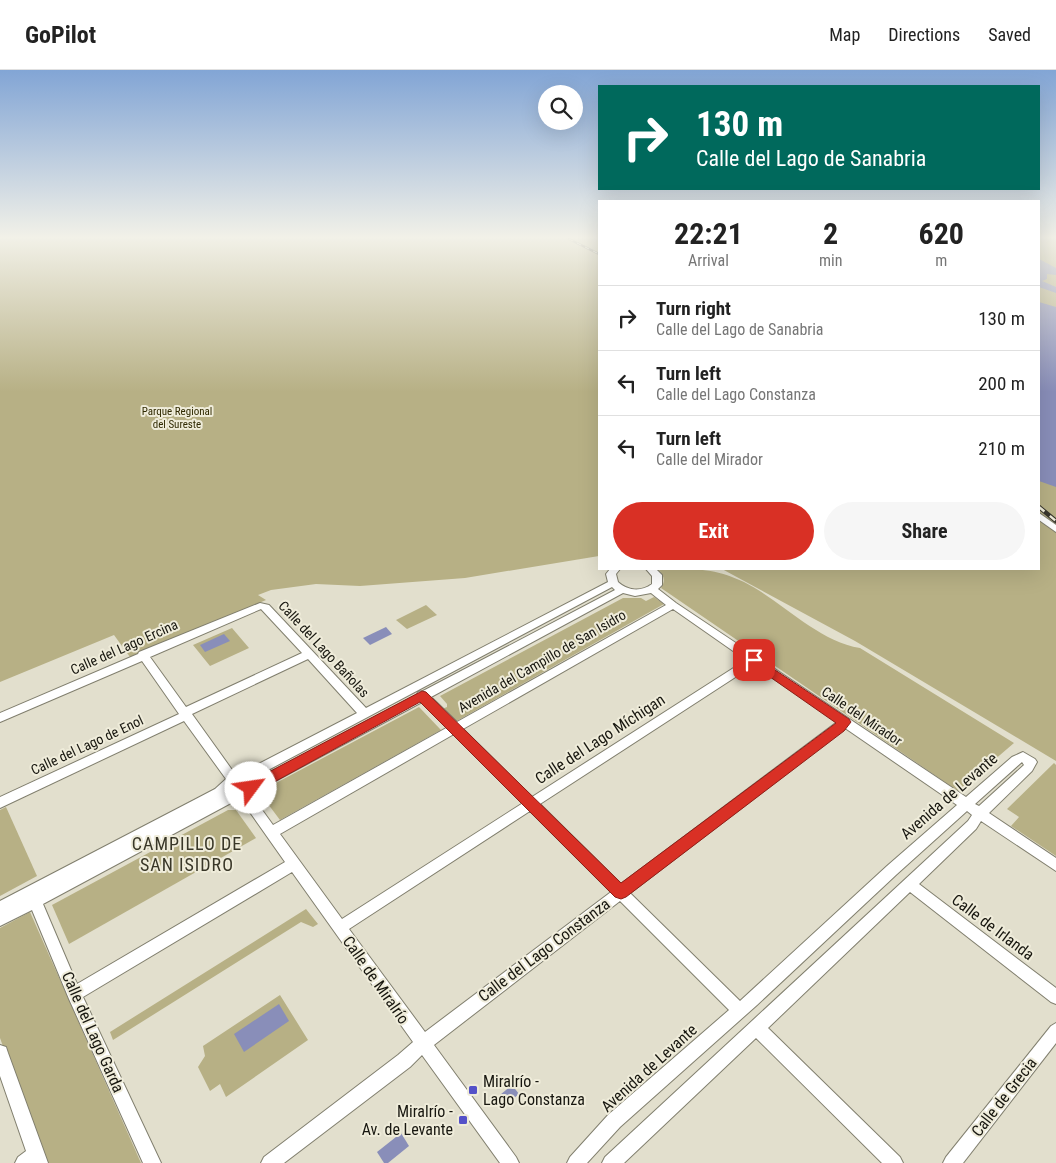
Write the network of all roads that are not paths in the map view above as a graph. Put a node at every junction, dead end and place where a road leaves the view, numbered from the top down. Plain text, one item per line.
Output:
1 (1040, 517) edge
2 (1056, 530) edge
3 (614, 570) edge
4 (652, 570) edge
5 (617, 587) junction
6 (652, 589) junction
7 (673, 605) junction
8 (260, 606) joint
9 (309, 654) junction
10 (143, 655) junction
11 (754, 660) junction
12 (422, 695) junction
13 (186, 714) junction
14 (365, 714) junction
15 (0, 718) edge
16 (845, 722) junction
17 (454, 729) junction
18 (237, 788) junction
19 (0, 802) edge
20 (531, 804) junction
21 (973, 809) junction
22 (271, 833) junction
23 (294, 864) junction
24 (1056, 865) edge
25 (909, 884) junction
26 (621, 892) junction
27 (36, 901) junction
28 (0, 908) edge
29 (0, 920) edge
30 (339, 928) junction
31 (74, 994) junction
32 (1056, 997) edge
33 (738, 1010) junction
34 (756, 1027) junction
35 (1056, 1031) edge
36 (423, 1044) junction
37 (0, 1053) edge
38 (33, 1160) edge
39 (152, 1163) edge
40 (270, 1163) edge
41 (510, 1163) edge
42 (576, 1163) edge
43 (611, 1163) edge
44 (894, 1163) edge
45 (952, 1163) edge

1 - 2 street
3 - 5 street
4 - 6 street
5 - 6 street, Avenida del Campillo de San Isidro
5 - 12 street, Avenida del Campillo de San Isidro
5 - 14 street, Avenida del Campillo de San Isidro
6 - 7 street, Calle del Mirador
7 - 11 street, Calle del Mirador
7 - 17 street, Avenida del Campillo de San Isidro
8 - 9 street, Calle del Lago Bañolas
8 - 10 street, Calle del Lago Ercina
9 - 13 street, Calle del Lago de Enol
9 - 14 street, Calle del Lago Bañolas
10 - 13 street, Calle de Miralrío
10 - 15 street, Calle del Lago Ercina
11 - 16 street, Calle del Mirador
11 - 20 street, Calle del Lago Míchigan
12 - 17 street
12 - 18 street, Avenida del Campillo de San Isidro
13 - 18 street, Calle de Miralrío
13 - 19 street, Calle del Lago de Enol
14 - 18 street, Avenida del Campillo de San Isidro
16 - 21 street, Calle del Mirador
16 - 26 street, Calle del Lago Constanza
17 - 20 street
17 - 22 street, Avenida del Campillo de San Isidro
18 - 22 street, Calle de Miralrío
18 - 27 street, Avenida del Campillo de San Isidro
18 - 28 street, Avenida del Campillo de San Isidro
20 - 26 street
20 - 30 street, Calle del Lago Míchigan
21 - 21 street, Avenida de Levante
21 - 24 street, Calle del Mirador
21 - 25 street, Avenida de Levante
21 - 33 street, Avenida de Levante
22 - 23 street, Calle de Miralrío
23 - 30 street, Calle de Miralrío
23 - 31 street
25 - 32 street, Calle de Irlanda
25 - 34 street, Avenida de Levante
26 - 33 street
26 - 36 street, Calle del Lago Constanza
27 - 29 street, Avenida del Campillo de San Isidro
27 - 31 street, Calle del Lago Garda
30 - 36 street, Calle de Miralrío
31 - 39 street, Calle del Lago Garda
33 - 42 street, Avenida de Levante
34 - 43 street, Avenida de Levante
34 - 44 street
35 - 45 street, Calle de Grecia
36 - 40 street, Calle del Lago Constanza
36 - 41 street, Calle de Miralrío
37 - 38 street

